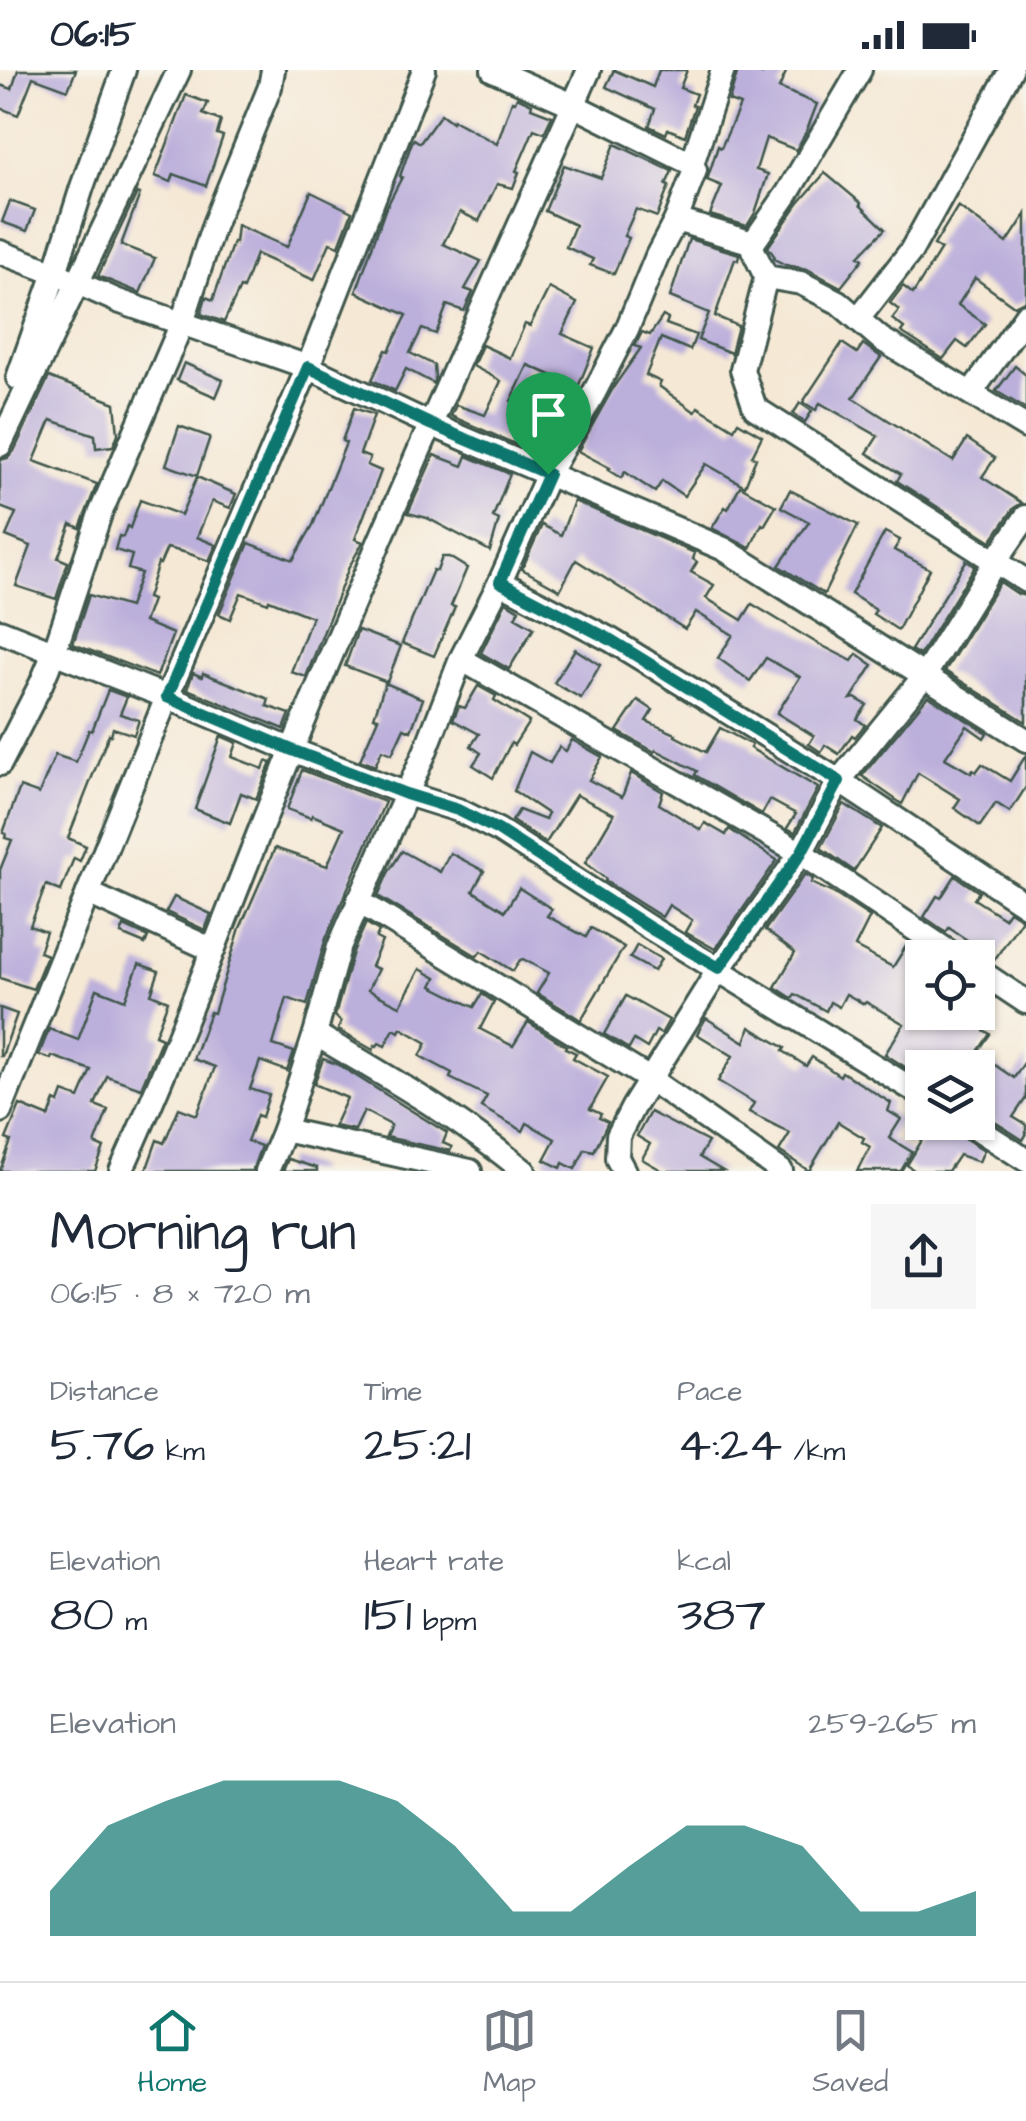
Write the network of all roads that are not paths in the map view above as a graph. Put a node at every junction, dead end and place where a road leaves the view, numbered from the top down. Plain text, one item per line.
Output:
1 (124, 70) edge
2 (179, 70) edge
3 (273, 70) edge
4 (424, 70) edge
5 (493, 70) edge
6 (588, 70) edge
7 (723, 70) edge
8 (860, 70) edge
9 (1011, 70) edge
10 (573, 105) junction
11 (692, 164) junction
12 (676, 220) junction
13 (752, 243) junction
14 (0, 252) edge
15 (56, 273) junction
16 (766, 277) junction
17 (1026, 316) edge
18 (858, 319) junction
19 (182, 323) junction
20 (308, 367) junction
21 (971, 392) junction
22 (430, 424) junction
23 (1026, 426) edge
24 (0, 428) edge
25 (0, 445) edge
26 (548, 474) junction
27 (1026, 517) edge
28 (996, 562) junction
29 (1026, 581) edge
30 (500, 582) junction
31 (0, 632) edge
32 (54, 653) junction
33 (461, 659) junction
34 (925, 675) junction
35 (167, 697) junction
36 (1026, 740) edge
37 (292, 750) junction
38 (0, 764) edge
39 (839, 781) junction
40 (406, 794) junction
41 (801, 853) junction
42 (88, 893) junction
43 (358, 901) junction
44 (1026, 905) edge
45 (931, 940) edge
46 (214, 950) junction
47 (719, 968) junction
48 (995, 981) edge
49 (1026, 1002) edge
50 (314, 1034) junction
51 (651, 1080) junction
52 (905, 1084) edge
53 (0, 1112) edge
54 (284, 1130) junction
55 (993, 1140) edge
56 (1022, 1160) edge
57 (121, 1171) edge
58 (268, 1171) edge
59 (470, 1171) edge
60 (524, 1171) edge
61 (624, 1171) edge
62 (780, 1171) edge

1 - 15 street
2 - 25 street
3 - 19 street
4 - 20 street
5 - 10 street
6 - 10 street
7 - 11 street
8 - 13 street
9 - 18 street
10 - 11 street
10 - 22 street
11 - 12 street
12 - 13 street
12 - 26 street
13 - 16 street
14 - 15 street
15 - 19 street
15 - 24 street
16 - 18 street
16 - 28 street
17 - 21 street
18 - 21 street
19 - 20 street
19 - 32 street
20 - 22 street
20 - 35 street
21 - 23 street
22 - 26 street
22 - 37 street
26 - 30 street
26 - 34 street
27 - 28 street
28 - 29 street
28 - 34 street
30 - 33 street
30 - 39 street
31 - 32 street
32 - 35 street
32 - 38 street
33 - 40 street
33 - 41 street
34 - 36 street
34 - 39 street
35 - 37 street
35 - 42 street
37 - 40 street
37 - 46 street
39 - 41 street
39 - 44 street
40 - 43 street
40 - 47 street
41 - 45 street
41 - 47 street
42 - 46 street
42 - 53 street
43 - 50 street
43 - 51 street
46 - 57 street
47 - 51 street
47 - 52 street
48 - 49 street
50 - 54 street
50 - 60 street
51 - 61 street
51 - 62 street
54 - 58 street
54 - 59 street
55 - 56 street

